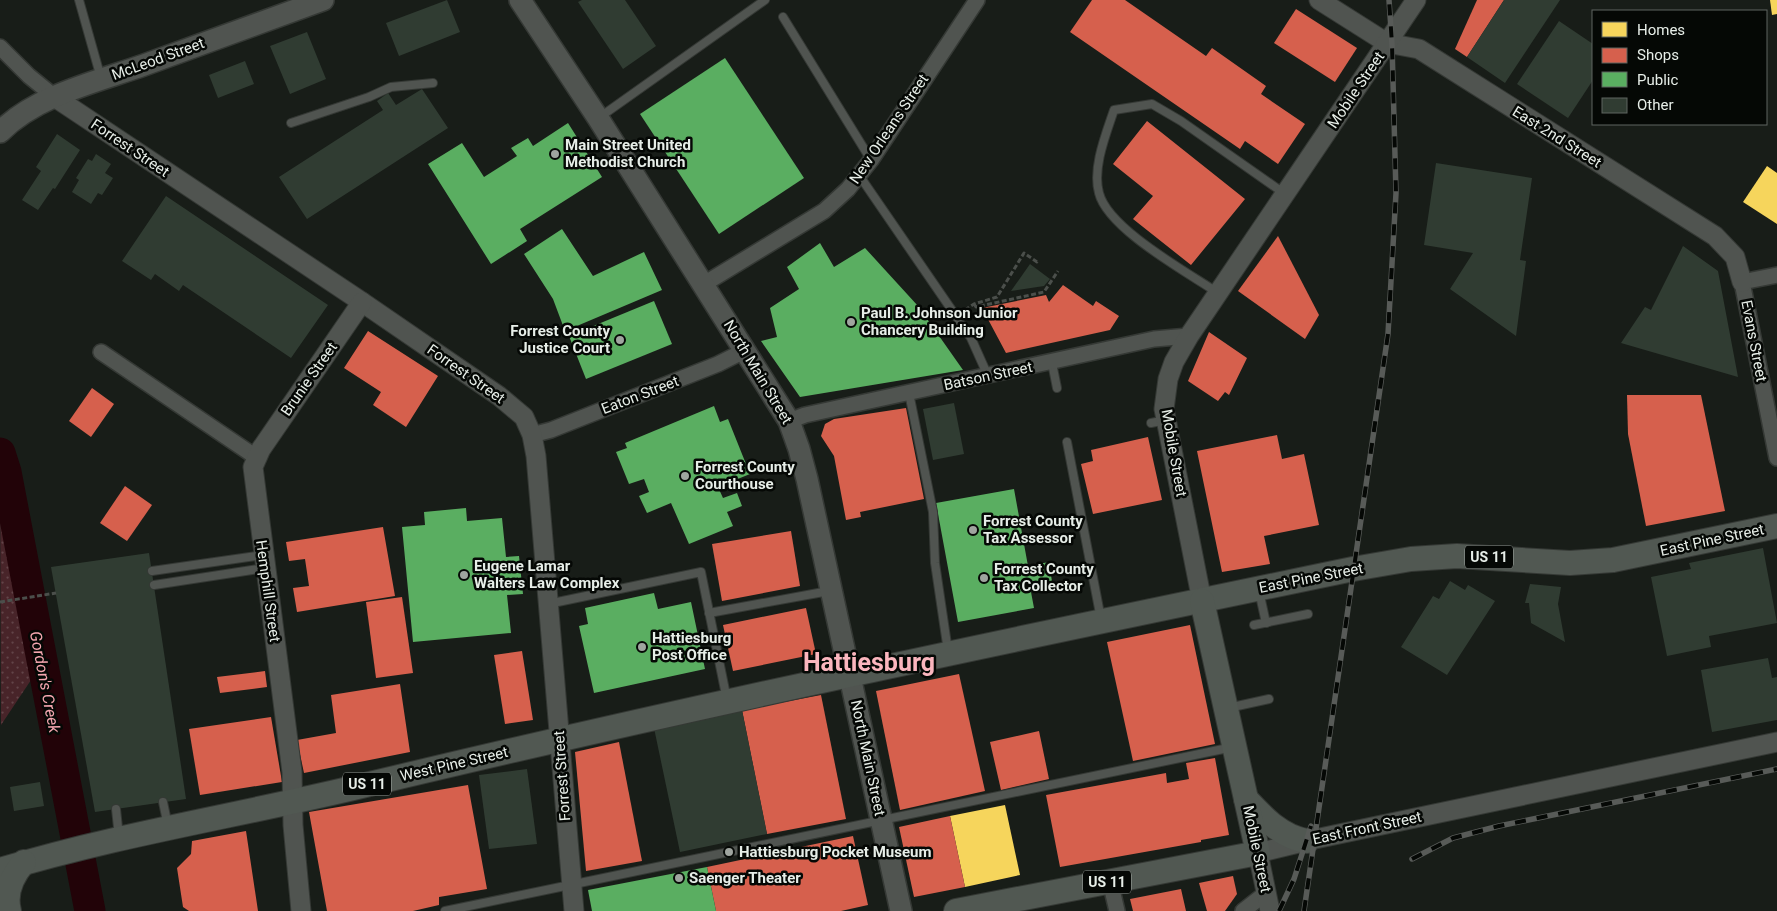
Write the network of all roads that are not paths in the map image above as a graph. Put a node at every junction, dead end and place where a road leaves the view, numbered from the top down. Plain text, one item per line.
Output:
1 (79, 0) edge
2 (323, 0) edge
3 (520, 0) edge
4 (765, 0) edge
5 (977, 0) edge
6 (1318, 0) edge
7 (1416, 0) edge
8 (783, 17) dead end
9 (1387, 43) junction
10 (0, 47) edge
11 (101, 80) junction
12 (433, 83) dead end
13 (56, 98) junction
14 (598, 118) junction
15 (291, 123) dead end
16 (0, 132) edge
17 (871, 160) junction
18 (859, 175) junction
19 (1285, 194) junction
20 (1777, 276) edge
21 (1742, 282) junction
22 (704, 284) junction
23 (1218, 293) junction
24 (362, 302) junction
25 (1189, 336) junction
26 (746, 350) junction
27 (101, 352) dead end
28 (1052, 362) junction
29 (988, 376) junction
30 (1057, 388) dead end
31 (909, 393) junction
32 (789, 421) junction
33 (532, 435) junction
34 (1067, 442) dead end
35 (256, 457) junction
36 (1777, 458) edge
37 (1777, 526) edge
38 (264, 561) junction
39 (152, 571) dead end
40 (154, 585) dead end
41 (1259, 589) junction
42 (832, 591) junction
43 (1202, 601) junction
44 (548, 604) junction
45 (709, 613) junction
46 (1308, 614) dead end
47 (1101, 621) junction
48 (1266, 623) junction
49 (1254, 625) dead end
50 (948, 653) junction
51 (850, 674) junction
52 (1269, 699) dead end
53 (728, 702) junction
54 (1226, 708) junction
55 (560, 738) junction
56 (1777, 742) edge
57 (1235, 747) junction
58 (1246, 798) junction
59 (163, 802) dead end
60 (292, 802) junction
61 (116, 809) dead end
62 (882, 820) junction
63 (168, 828) junction
64 (111, 839) junction
65 (1307, 841) junction
66 (1258, 853) junction
67 (49, 855) junction
68 (0, 856) edge
69 (24, 862) junction
70 (0, 870) edge
71 (1110, 881) junction
72 (572, 884) junction
73 (1266, 892) junction
74 (9, 911) edge
75 (301, 911) edge
76 (445, 911) edge
77 (574, 911) edge
78 (901, 911) edge
79 (956, 911) edge
80 (1117, 911) edge
81 (1243, 911) edge
82 (1270, 911) edge

1 - 11 lane
2 - 11 main road, McLeod Street
3 - 14 main road, North Main Street
4 - 14 lane
5 - 17 street, New Orleans Street
6 - 9 street, East 2nd Street
7 - 9 street, Mobile Street
8 - 17 lane
9 - 19 street, Mobile Street
9 - 21 street, East 2nd Street
10 - 13 street, Forrest Street
11 - 13 main road, McLeod Street
12 - 15 lane
13 - 16 main road, McLeod Street
13 - 24 street, Forrest Street
14 - 22 main road, North Main Street
17 - 18 street, New Orleans Street
18 - 22 street, New Orleans Street
18 - 29 lane
19 - 23 street, Mobile Street
19 - 23 lane
20 - 21 street
21 - 36 street, Evans Street
22 - 26 main road, North Main Street
23 - 25 street, Mobile Street
24 - 33 street, Forrest Street
24 - 35 street, Brunie Street
25 - 28 street, Batson Street
25 - 43 street, Mobile Street
26 - 32 main road, North Main Street
26 - 33 street, Eaton Street
27 - 35 street
28 - 29 street, Batson Street
28 - 30 lane
29 - 31 street, Batson Street
31 - 32 street, Batson Street
31 - 50 lane
32 - 42 main road, North Main Street
33 - 44 street, Forrest Street
34 - 47 lane
35 - 38 street, Hemphill Street
37 - 41 main road, East Pine Street / US 11
38 - 39 lane
38 - 40 lane
38 - 60 street, Hemphill Street
41 - 43 main road, East Pine Street / US 11
41 - 48 lane
42 - 45 lane
42 - 51 main road, North Main Street
43 - 47 main road, East Pine Street / US 11
43 - 54 main road, Mobile Street
44 - 45 lane
44 - 55 street, Forrest Street
45 - 53 lane
46 - 48 lane
47 - 50 main road, East Pine Street / US 11
48 - 49 lane
50 - 51 main road, East Pine Street / US 11
51 - 53 main road, West Pine Street / US 11
51 - 62 main road, North Main Street
52 - 54 lane
53 - 55 main road, West Pine Street / US 11
54 - 57 main road, Mobile Street
55 - 60 main road, West Pine Street / US 11
55 - 72 street, Forrest Street
56 - 65 street, East Front Street
57 - 58 main road, Mobile Street
57 - 62 lane
58 - 65 main road
58 - 66 main road, Mobile Street
59 - 63 lane
60 - 63 main road, West Pine Street / US 11
60 - 75 street, Hemphill Street
61 - 64 lane
62 - 72 lane
62 - 78 main road, North Main Street
63 - 64 main road, West Pine Street / US 11
64 - 67 main road, West Pine Street / US 11
65 - 66 street, East Front Street
66 - 71 main road, East Front Street / US 11
66 - 73 street, Mobile Street
67 - 68 main road
67 - 69 main road, West Pine Street / US 11
69 - 70 main road, West Pine Street / US 11
69 - 74 main road
71 - 79 main road, East Front Street / US 11
71 - 80 street
72 - 76 lane
72 - 77 street, Forrest Street
73 - 81 street
73 - 82 street, Mobile Street

